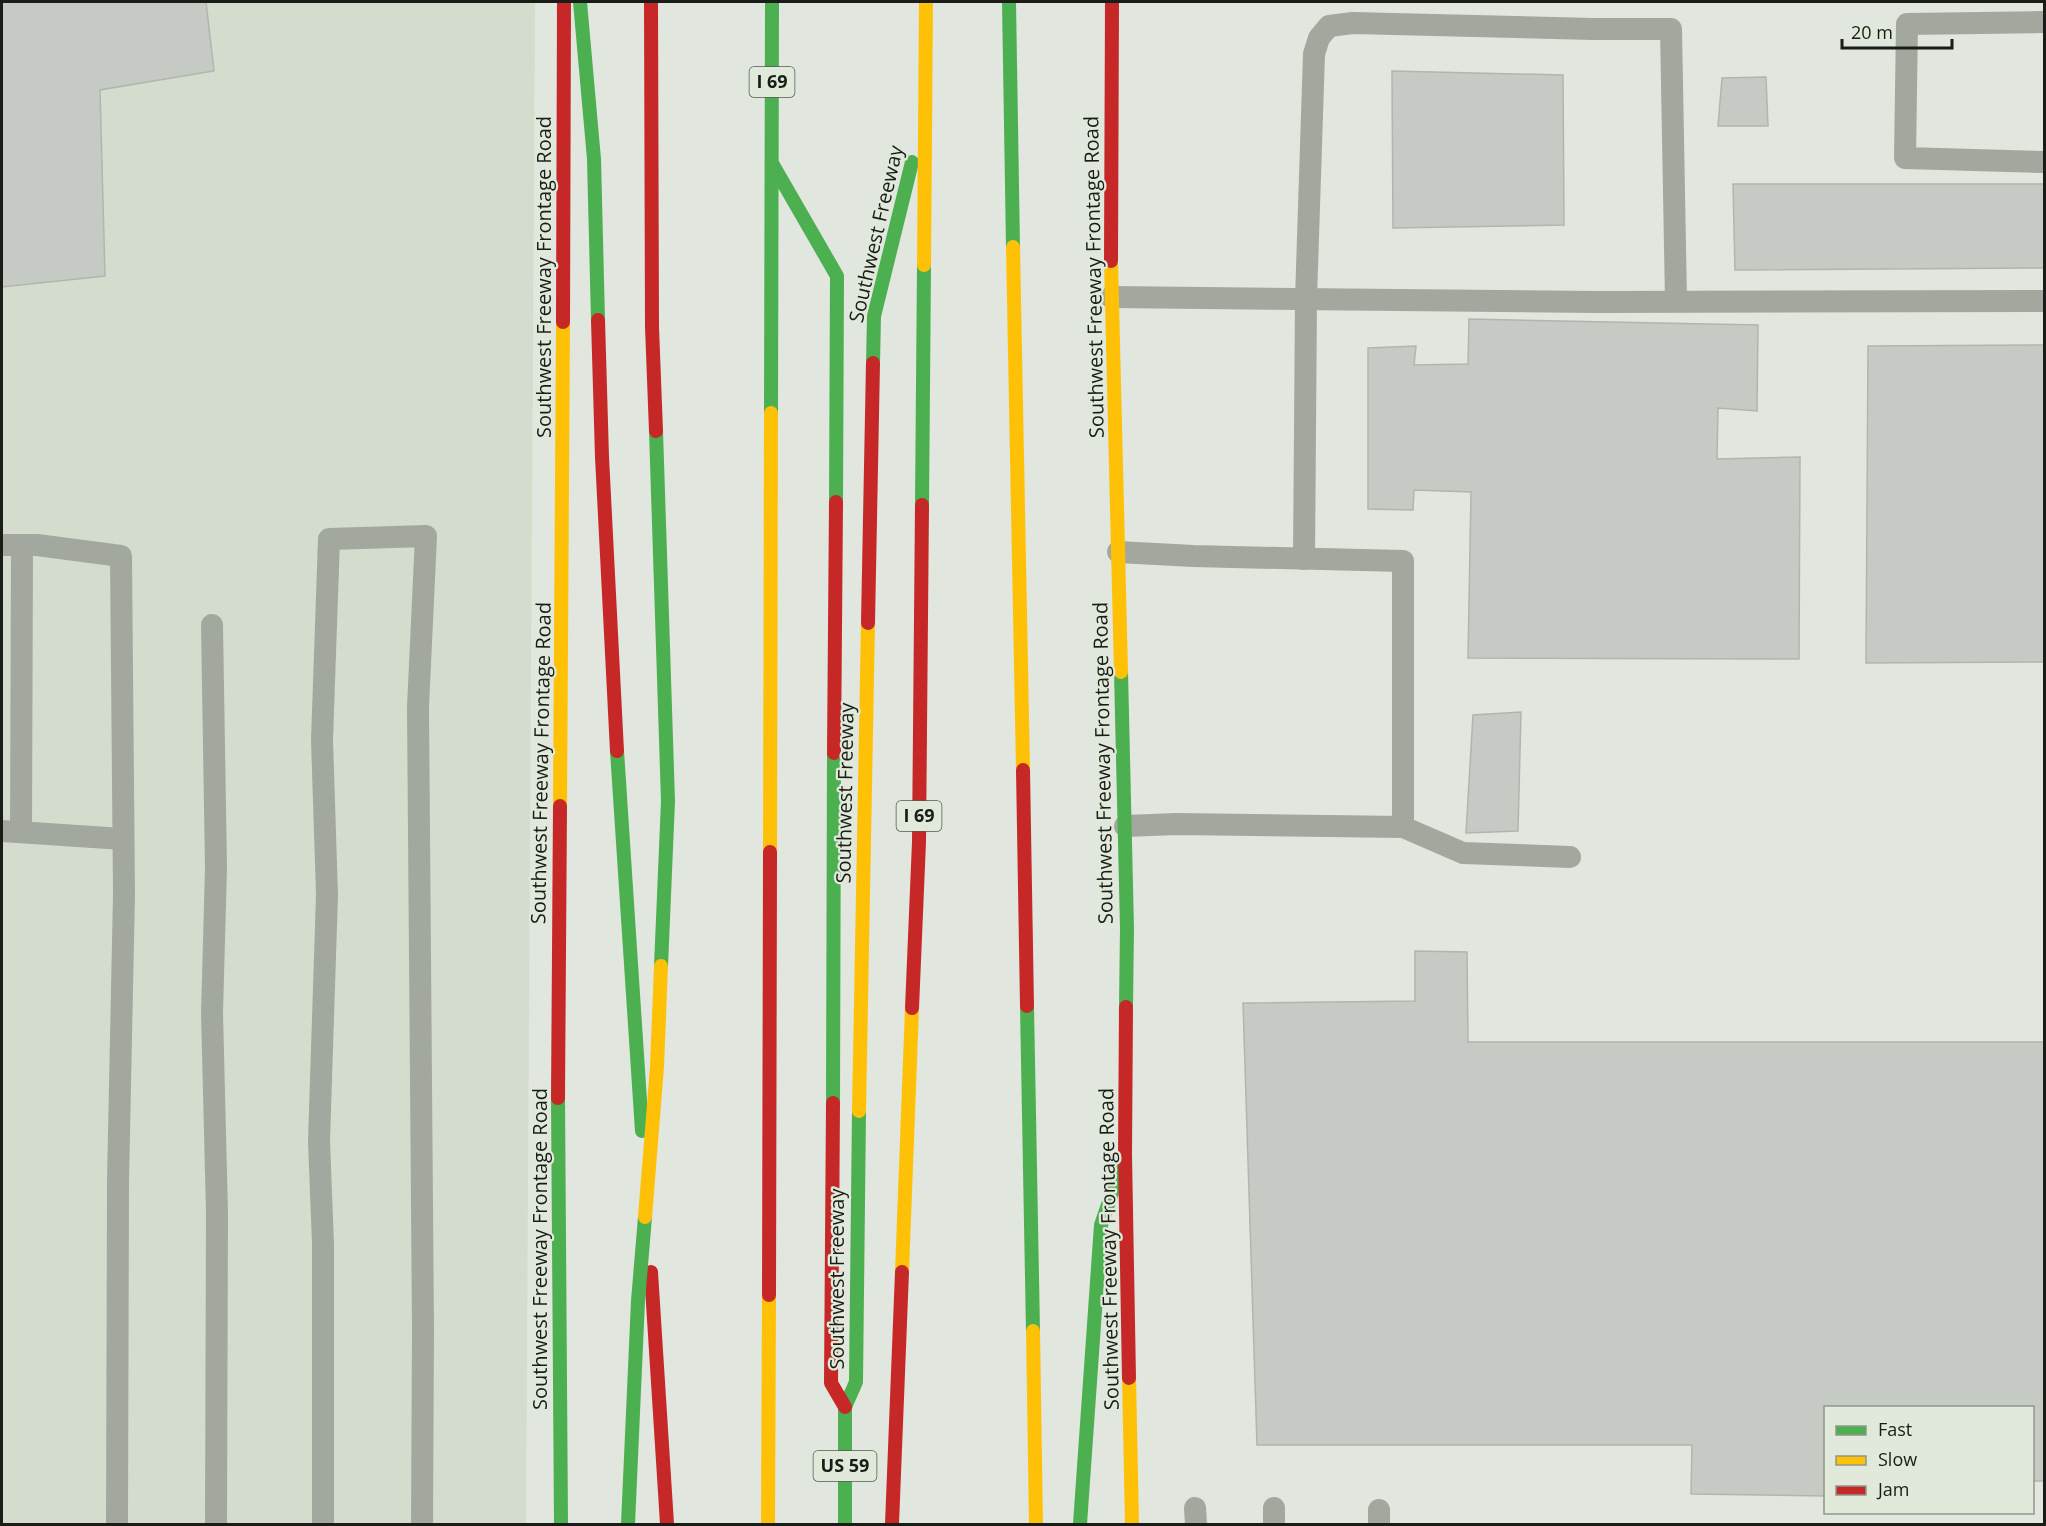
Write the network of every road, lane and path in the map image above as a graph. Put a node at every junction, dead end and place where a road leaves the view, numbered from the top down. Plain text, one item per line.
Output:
1 (564, 2) edge
2 (580, 2) edge
3 (651, 2) edge
4 (772, 2) edge
5 (926, 2) edge
6 (1009, 2) edge
7 (1112, 2) edge
8 (2044, 22) edge
9 (925, 108) junction
10 (2044, 162) edge
11 (772, 163) junction
12 (1111, 297) junction
13 (1306, 299) junction
14 (1676, 301) junction
15 (2044, 301) edge
16 (12, 545) edge
17 (1118, 552) junction
18 (1304, 559) junction
19 (212, 625) dead end
20 (1125, 826) junction
21 (1403, 827) junction
22 (11, 831) edge
23 (123, 838) junction
24 (1570, 857) dead end
25 (1125, 1155) junction
26 (845, 1407) junction
27 (117, 1524) edge
28 (216, 1524) edge
29 (323, 1524) edge
30 (422, 1524) edge
31 (561, 1524) edge
32 (628, 1524) edge
33 (667, 1524) edge
34 (768, 1524) edge
35 (845, 1524) edge
36 (892, 1524) edge
37 (1036, 1524) edge
38 (1080, 1524) edge
39 (1132, 1524) edge

1 - 31 main road, Southwest Freeway Frontage Road
2 - 33 main road
3 - 32 main road, bridge
4 - 11 main road, Southwest Freeway / I 69
5 - 9 main road, Southwest Freeway / I 69
6 - 37 main road
7 - 12 main road, Southwest Freeway Frontage Road
8 - 10 lane
9 - 26 main road, Southwest Freeway
9 - 36 main road, Southwest Freeway / I 69
11 - 26 main road, Southwest Freeway
11 - 34 main road, Southwest Freeway / I 69
12 - 13 lane
12 - 17 main road, Southwest Freeway Frontage Road
13 - 14 lane
13 - 14 lane
13 - 18 lane
14 - 15 lane
16 - 22 lane
16 - 23 lane
17 - 18 lane
17 - 20 main road, Southwest Freeway Frontage Road
18 - 21 lane
19 - 28 lane
20 - 21 lane
20 - 25 main road, Southwest Freeway Frontage Road
21 - 24 lane
22 - 23 lane
23 - 27 lane
25 - 38 main road
25 - 39 main road, Southwest Freeway Frontage Road
26 - 35 main road, US 59
29 - 30 lane

